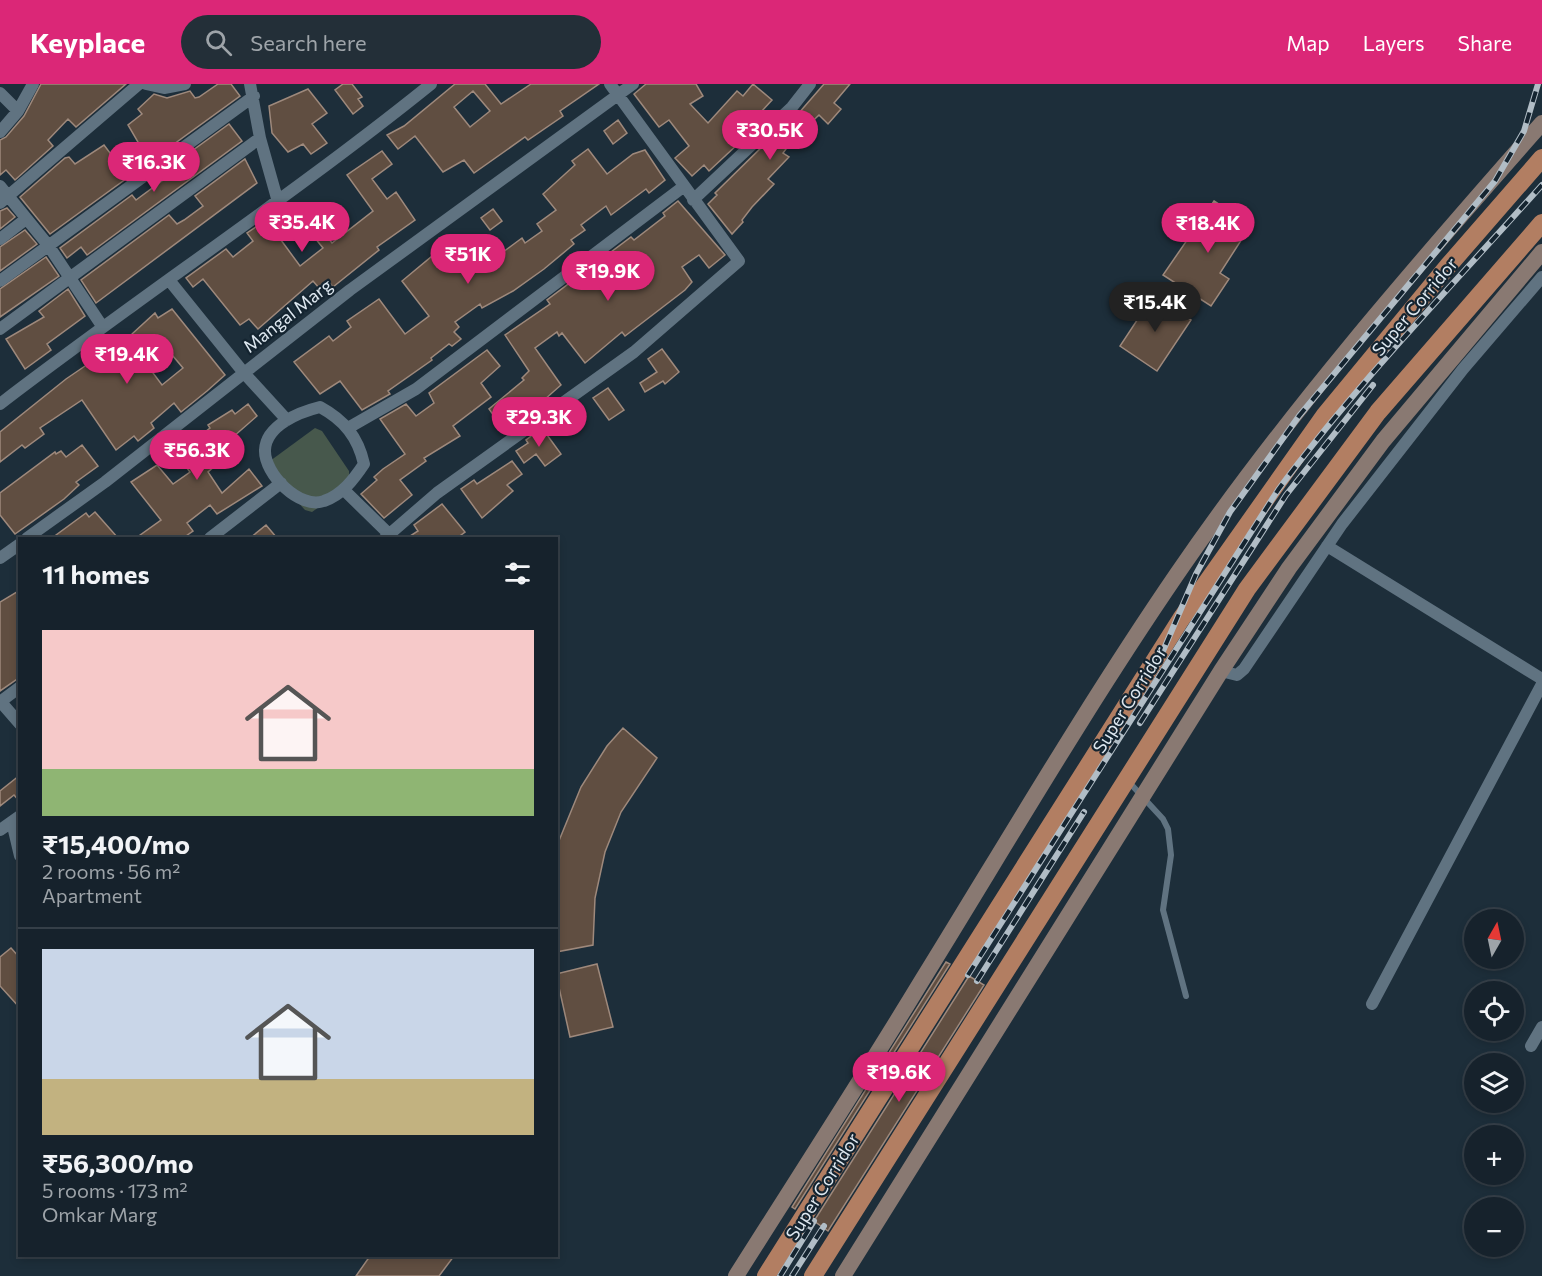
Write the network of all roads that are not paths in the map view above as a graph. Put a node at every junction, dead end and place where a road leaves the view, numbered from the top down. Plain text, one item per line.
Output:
1 (33, 84) edge
2 (139, 84) edge
3 (146, 84) edge
4 (185, 84) edge
5 (431, 84) edge
6 (610, 84) edge
7 (633, 84) edge
8 (810, 84) edge
9 (252, 90) edge
10 (0, 93) edge
11 (620, 95) junction
12 (18, 111) junction
13 (1542, 123) edge
14 (0, 132) edge
15 (260, 138) junction
16 (1542, 158) edge
17 (0, 186) edge
18 (683, 187) junction
19 (5, 199) edge
20 (693, 200) junction
21 (278, 202) junction
22 (26, 219) junction
23 (1542, 223) edge
24 (0, 239) edge
25 (48, 245) junction
26 (1542, 252) edge
27 (69, 277) junction
28 (1542, 277) edge
29 (169, 280) junction
30 (0, 281) edge
31 (102, 326) junction
32 (0, 329) edge
33 (244, 373) junction
34 (0, 404) edge
35 (287, 420) junction
36 (348, 428) junction
37 (281, 483) junction
38 (344, 490) junction
39 (387, 536) edge
40 (28, 537) edge
41 (211, 537) edge
42 (18, 545) edge
43 (1327, 546) junction
44 (0, 558) edge
45 (1221, 671) junction
46 (1542, 679) edge
47 (1542, 684) edge
48 (18, 688) edge
49 (0, 702) edge
50 (18, 722) edge
51 (1126, 779) junction
52 (1143, 797) junction
53 (16, 819) edge
54 (0, 830) edge
55 (18, 838) edge
56 (1186, 996) dead end
57 (1372, 1004) dead end
58 (1542, 1027) edge
59 (1531, 1046) dead end
60 (736, 1276) edge
61 (766, 1276) edge
62 (813, 1276) edge
63 (843, 1276) edge

1 - 12 street
2 - 19 street
3 - 4 street
5 - 21 street
6 - 11 street
7 - 11 street, Mangal Marg
8 - 20 street
9 - 15 street
9 - 25 street
10 - 12 street
11 - 18 street
11 - 33 street, Mangal Marg
12 - 14 street
13 - 60 street
15 - 21 street
15 - 27 street
16 - 61 main road, Super Corridor
17 - 19 street
18 - 20 street
18 - 36 street
19 - 22 street
20 - 39 street
21 - 29 street
22 - 24 street
22 - 25 street
23 - 51 main road
25 - 27 street
25 - 30 street
26 - 45 street
27 - 31 street
27 - 32 street
28 - 43 street
29 - 31 street
29 - 33 street
31 - 34 street
33 - 35 street
33 - 40 street, Mangal Marg
35 - 36 street
35 - 37 street
36 - 38 street
37 - 38 street
37 - 41 street
38 - 39 street
42 - 44 street
43 - 45 street
43 - 46 street
45 - 52 street
47 - 57 street
48 - 49 street
49 - 50 street
51 - 52 lane
51 - 62 main road
52 - 56 lane
52 - 63 street
53 - 54 street
53 - 55 street
58 - 59 street

